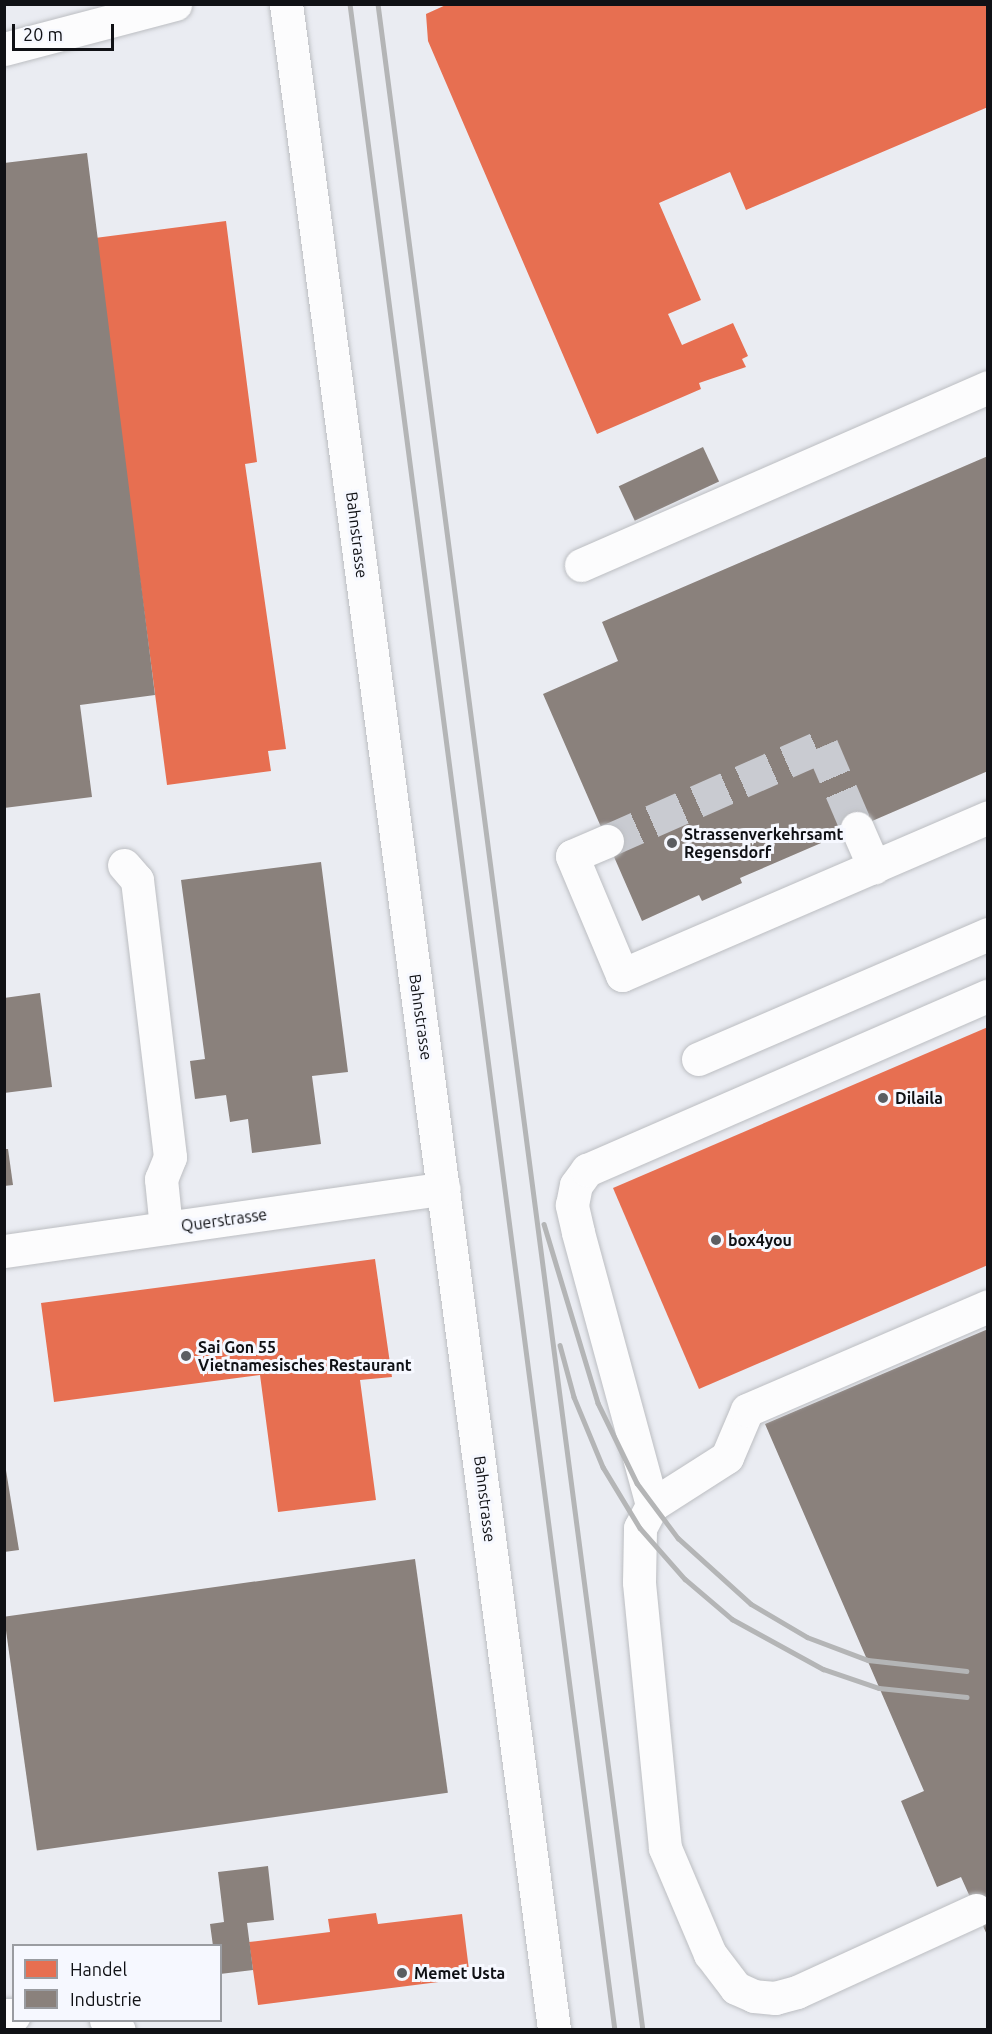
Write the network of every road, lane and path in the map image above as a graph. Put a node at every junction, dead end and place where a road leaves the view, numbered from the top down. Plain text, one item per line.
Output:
1 (175, 4) edge
2 (286, 4) edge
3 (4, 49) edge
4 (987, 387) edge
5 (581, 565) dead end
6 (987, 818) edge
7 (857, 828) tunnel mouth
8 (607, 841) tunnel mouth
9 (124, 865) dead end
10 (874, 867) junction
11 (987, 934) edge
12 (987, 996) edge
13 (698, 1059) dead end
14 (444, 1188) junction
15 (166, 1228) junction
16 (4, 1251) edge
17 (987, 1306) edge
18 (652, 1505) junction
19 (976, 1910) dead end
20 (554, 2030) edge

1 - 3 street
2 - 14 street, Bahnstrasse
4 - 5 street
6 - 10 street
7 - 10 street
8 - 10 street
9 - 15 street
11 - 13 street
12 - 18 street
14 - 15 street, Querstrasse
14 - 20 street, Bahnstrasse
15 - 16 street, Querstrasse
17 - 18 street
18 - 19 street

